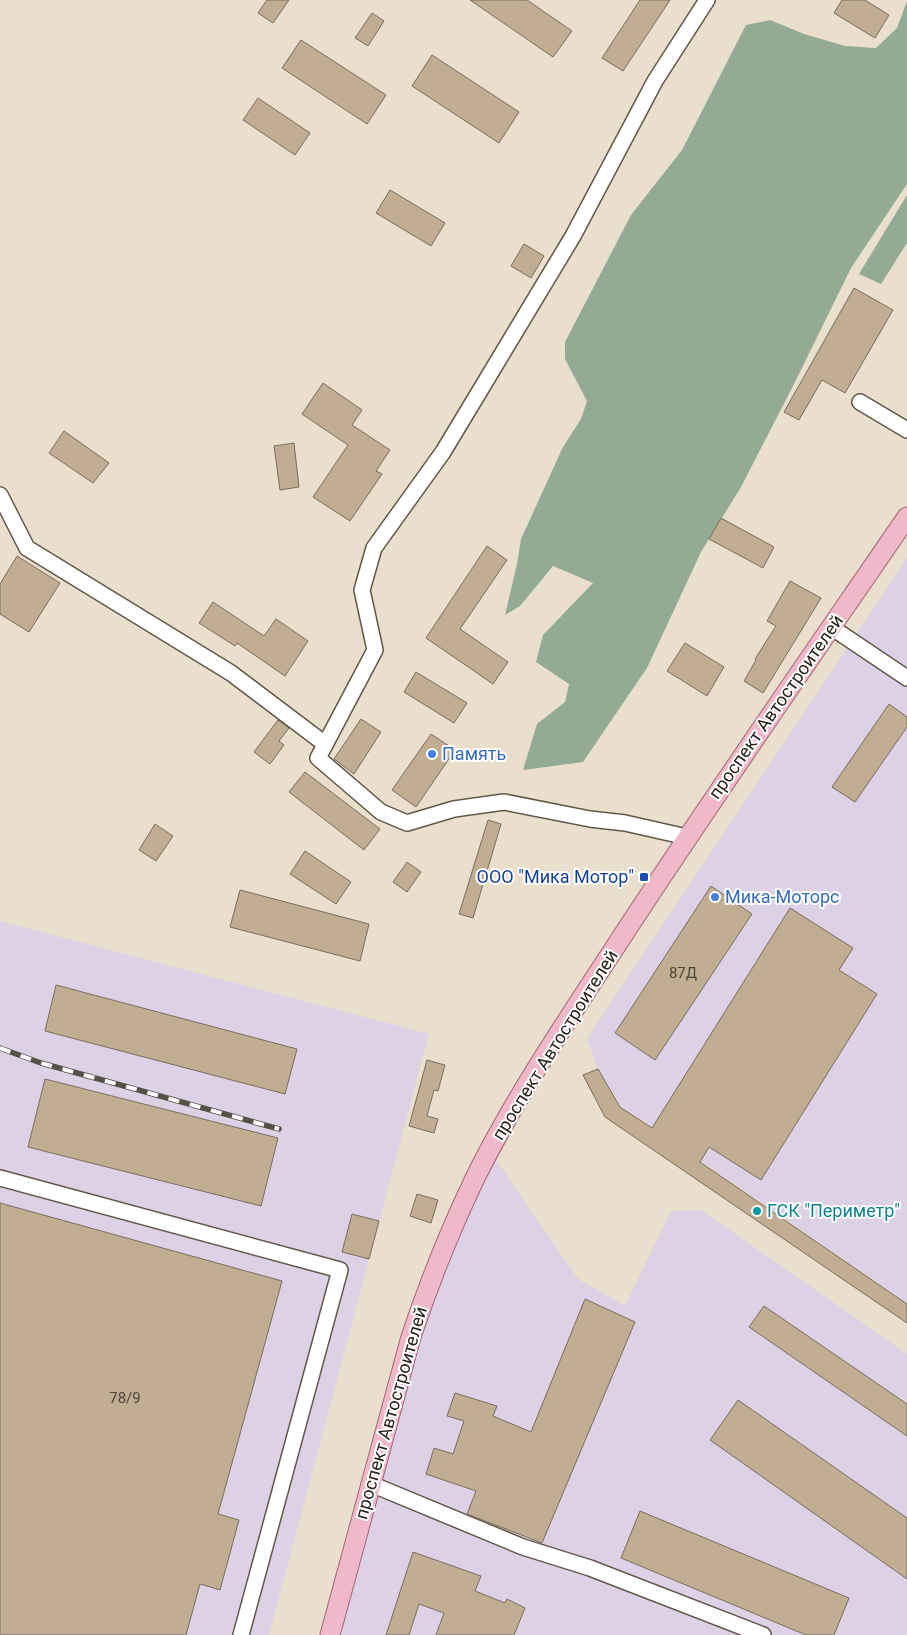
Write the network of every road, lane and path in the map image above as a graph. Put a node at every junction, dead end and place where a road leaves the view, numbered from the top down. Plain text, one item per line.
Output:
1 (706, 0) edge
2 (860, 402) dead end
3 (907, 430) edge
4 (0, 495) edge
5 (907, 517) edge
6 (831, 627) junction
7 (907, 678) edge
8 (326, 744) junction
9 (687, 837) junction
10 (0, 1178) edge
11 (371, 1484) junction
12 (242, 1635) edge
13 (330, 1635) edge
14 (763, 1635) edge

1 - 8 lane
2 - 3 lane
4 - 8 lane
5 - 6 main road, проспект Автостроителей
6 - 7 lane
6 - 9 main road, проспект Автостроителей
8 - 9 lane
9 - 11 main road, проспект Автостроителей
10 - 12 lane
11 - 13 main road, проспект Автостроителей
11 - 14 lane

